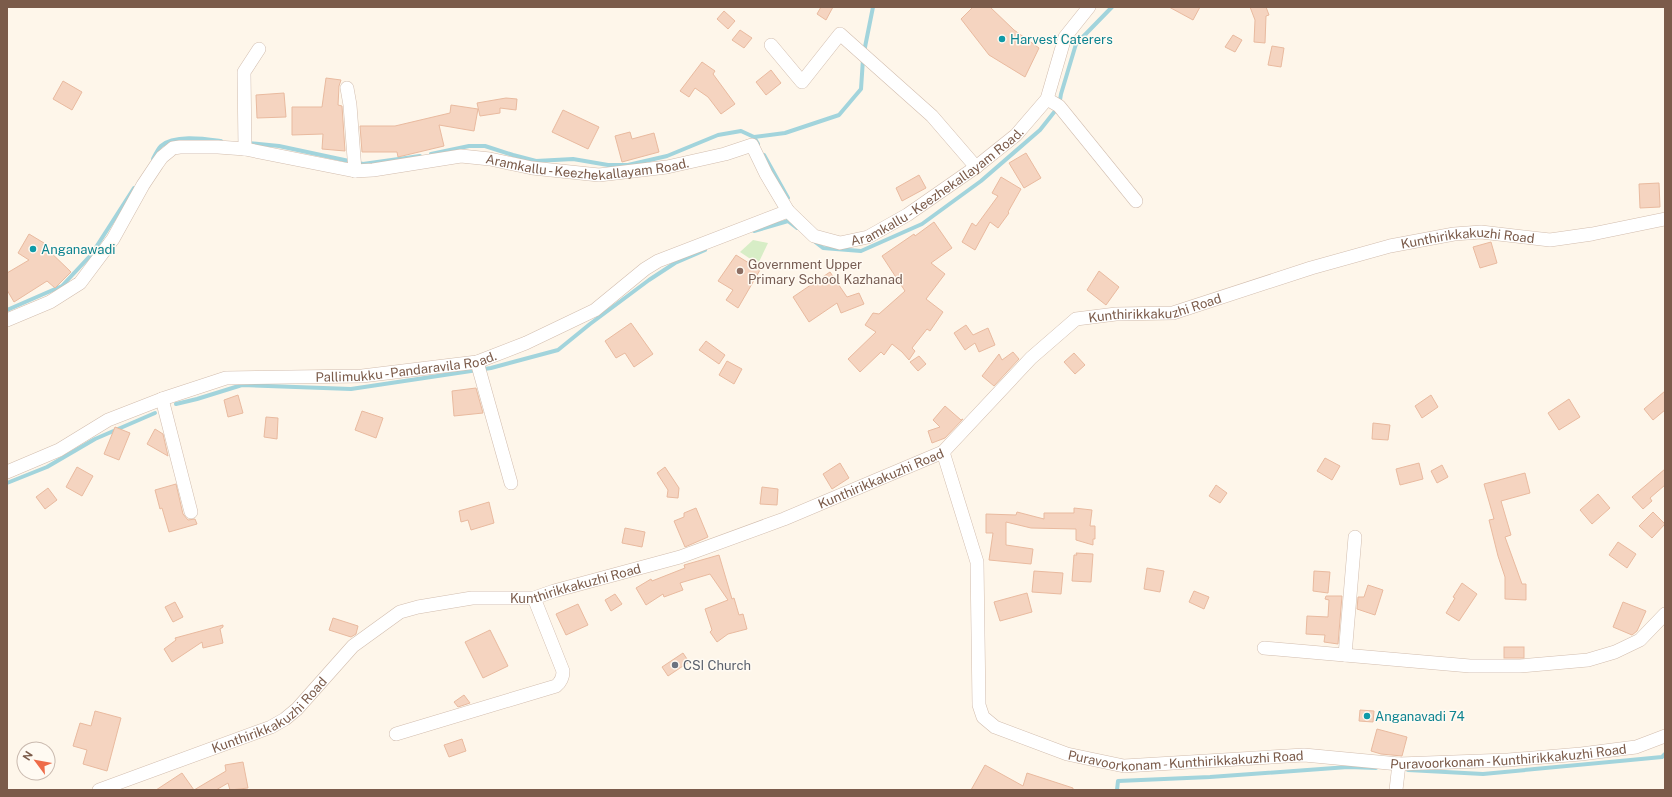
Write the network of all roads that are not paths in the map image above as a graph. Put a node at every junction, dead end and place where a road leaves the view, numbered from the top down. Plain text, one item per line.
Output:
1 (1089, 7) edge
2 (771, 45) dead end
3 (260, 49) dead end
4 (347, 88) dead end
5 (1047, 99) junction
6 (245, 149) junction
7 (976, 167) junction
8 (355, 171) junction
9 (1136, 200) dead end
10 (791, 214) junction
11 (1665, 219) edge
12 (7, 320) edge
13 (477, 362) junction
14 (162, 399) junction
15 (944, 452) junction
16 (7, 472) edge
17 (511, 483) dead end
18 (191, 512) dead end
19 (1355, 537) dead end
20 (534, 598) junction
21 (1665, 614) edge
22 (1264, 648) dead end
23 (1345, 655) junction
24 (396, 734) dead end
25 (1665, 736) edge
26 (1399, 764) junction
27 (99, 790) edge
28 (1396, 790) edge

1 - 5 street, Aramkallu - Keezhekallayam Road.
2 - 7 street
3 - 6 street
4 - 8 street
5 - 7 street, Aramkallu - Keezhekallayam Road.
5 - 9 street
6 - 8 street, Aramkallu - Keezhekallayam Road.
6 - 12 street, Aramkallu - Keezhekallayam Road.
7 - 10 street, Aramkallu - Keezhekallayam Road.
8 - 10 street, Aramkallu - Keezhekallayam Road.
10 - 13 street, Pallimukku - Pandaravila Road.
11 - 15 street, Kunthirikkakuzhi Road
13 - 14 street, Pallimukku - Pandaravila Road.
13 - 17 street
14 - 16 street, Pallimukku - Pandaravila Road.
14 - 18 street
15 - 20 street, Kunthirikkakuzhi Road
15 - 26 street, Puravoorkonam - Kunthirikkakuzhi Road
19 - 23 street
20 - 24 street
20 - 27 street, Kunthirikkakuzhi Road
21 - 23 street
22 - 23 street
25 - 26 street, Puravoorkonam - Kunthirikkakuzhi Road
26 - 28 street

